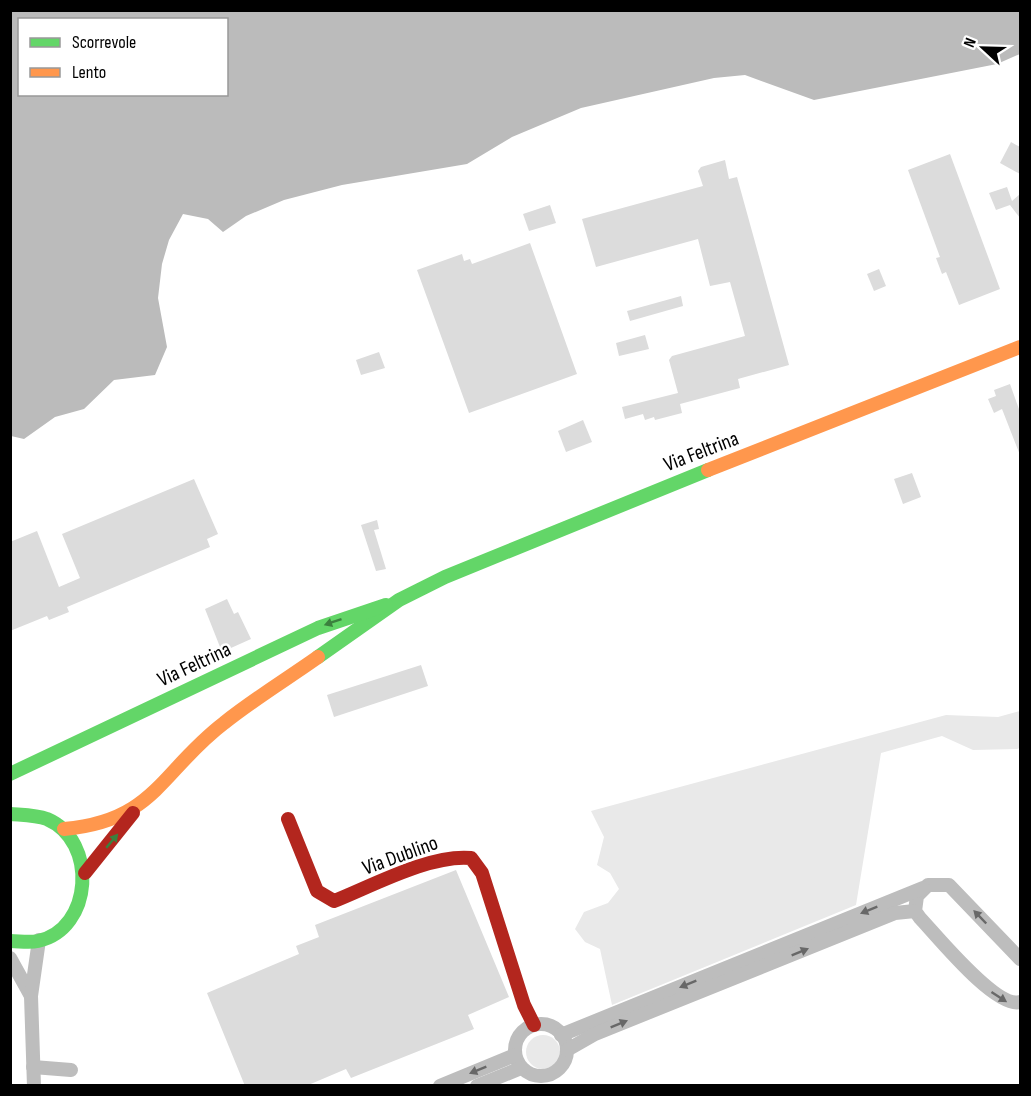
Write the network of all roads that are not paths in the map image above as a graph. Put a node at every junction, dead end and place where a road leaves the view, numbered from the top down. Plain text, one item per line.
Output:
1 (1020, 347) edge
2 (399, 600) junction
3 (10, 774) edge
4 (137, 808) junction
5 (10, 814) edge
6 (288, 819) dead end
7 (64, 829) junction
8 (85, 873) junction
9 (923, 888) junction
10 (915, 911) junction
11 (39, 940) junction
12 (10, 941) edge
13 (10, 958) edge
14 (1020, 959) edge
15 (31, 996) junction
16 (1020, 1002) edge
17 (534, 1025) junction
18 (561, 1035) junction
19 (567, 1050) junction
20 (518, 1061) junction
21 (33, 1067) junction
22 (70, 1070) dead end
23 (553, 1080) edge
24 (34, 1086) edge
25 (440, 1086) edge
26 (477, 1086) edge

1 - 2 main road, Via Feltrina
2 -> 3 main road, Via Feltrina
2 - 4 main road, Via Feltrina
4 - 7 main road, Via Feltrina
8 -> 4 main road, Via Feltrina
5 - 7 main road
6 - 17 main road, Via Dublino
7 - 8 main road
8 - 11 main road, Via Feltrina
9 - 10 street
14 -> 9 street
9 -> 18 street
10 -> 16 street
19 -> 10 street
11 - 12 main road, Via Feltrina
11 - 15 street
13 - 15 street
15 - 21 street
17 - 18 street
17 - 20 street
18 - 19 street
19 - 23 street
20 - 23 street
20 -> 25 street
20 - 26 street
21 - 22 street
21 - 24 street

